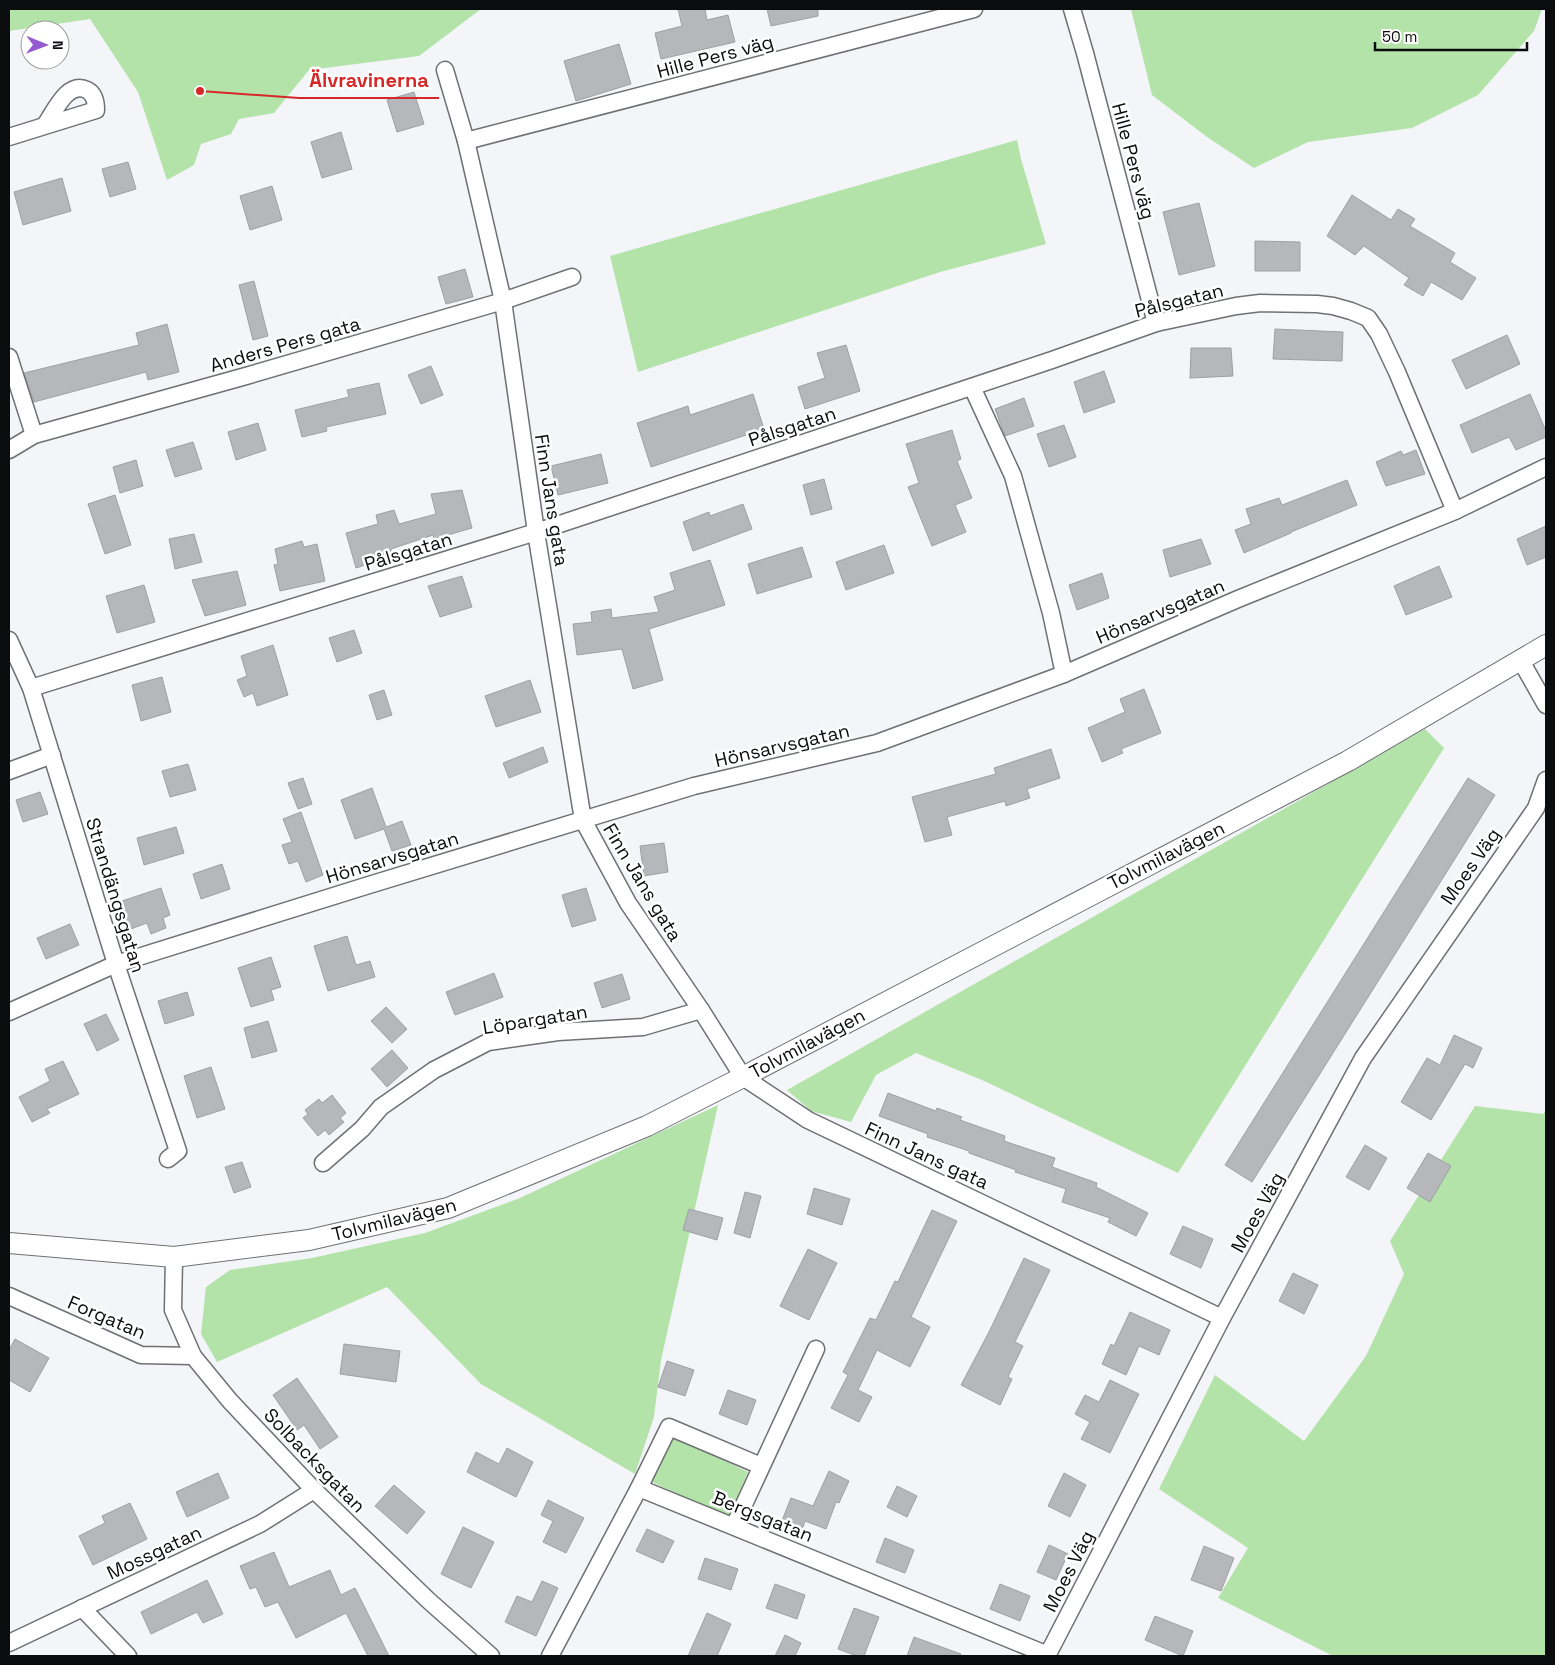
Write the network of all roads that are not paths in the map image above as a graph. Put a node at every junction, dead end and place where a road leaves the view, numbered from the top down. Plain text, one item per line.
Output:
1 (974, 9) edge
2 (1072, 9) edge
3 (445, 70) dead end
4 (45, 125) junction
5 (9, 137) edge
6 (466, 141) junction
7 (572, 277) dead end
8 (503, 302) junction
9 (1156, 323) junction
10 (9, 357) edge
11 (972, 387) junction
12 (34, 435) junction
13 (9, 450) edge
14 (1546, 467) edge
15 (1455, 511) junction
16 (536, 532) junction
17 (9, 640) edge
18 (1546, 645) edge
19 (1521, 661) junction
20 (1064, 674) junction
21 (31, 688) junction
22 (1546, 705) edge
23 (52, 755) junction
24 (9, 771) edge
25 (1546, 780) edge
26 (1541, 813) edge
27 (583, 820) junction
28 (116, 964) junction
29 (701, 1010) junction
30 (9, 1012) edge
31 (743, 1077) junction
32 (168, 1159) dead end
33 (323, 1163) dead end
34 (9, 1243) edge
35 (174, 1257) junction
36 (9, 1296) edge
37 (1222, 1318) junction
38 (816, 1349) dead end
39 (193, 1356) junction
40 (761, 1466) junction
41 (639, 1488) junction
42 (314, 1490) junction
43 (734, 1526) junction
44 (82, 1608) junction
45 (9, 1642) edge
46 (128, 1656) edge
47 (491, 1656) edge
48 (550, 1656) edge
49 (1047, 1656) edge

1 - 6 street, Hille Pers väg
2 - 9 street, Hille Pers väg
3 - 6 street, Finn Jans gata
4 - 4 street
4 - 5 street
6 - 8 street, Finn Jans gata
7 - 8 street, Anders Pers gata
8 - 12 street, Anders Pers gata
8 - 16 street, Finn Jans gata
9 - 11 street, Pålsgatan
9 - 15 street, Pålsgatan
10 - 12 street
11 - 16 street, Pålsgatan
11 - 20 street
12 - 13 street, Anders Pers gata
14 - 15 street, Hönsarvsgatan
15 - 20 street, Hönsarvsgatan
16 - 21 street, Pålsgatan
16 - 27 street, Finn Jans gata
17 - 21 street, Strandängsgatan
18 - 19 street, Tolvmilavägen
19 - 22 street
19 - 31 street, Tolvmilavägen
20 - 27 street, Hönsarvsgatan
21 - 23 street, Strandängsgatan
23 - 24 street
23 - 28 street, Strandängsgatan
25 - 26 street, Moes Väg
26 - 37 street, Moes Väg
27 - 28 street, Hönsarvsgatan
27 - 29 street, Finn Jans gata
28 - 30 street, Hönsarvsgatan
28 - 32 street, Strandängsgatan
29 - 31 street, Finn Jans gata
29 - 33 street, Löpargatan
31 - 35 street, Tolvmilavägen
31 - 37 street, Finn Jans gata
34 - 35 street, Tolvmilavägen
35 - 39 street, Solbacksgatan
36 - 39 street, Forgatan
37 - 49 street, Moes Väg
38 - 40 street
39 - 42 street, Solbacksgatan
40 - 41 street
40 - 43 street
41 - 43 street, Bergsgatan
41 - 48 street
42 - 44 street, Mossgatan
42 - 47 street, Solbacksgatan
43 - 49 street, Bergsgatan
44 - 45 street, Mossgatan
44 - 46 street

